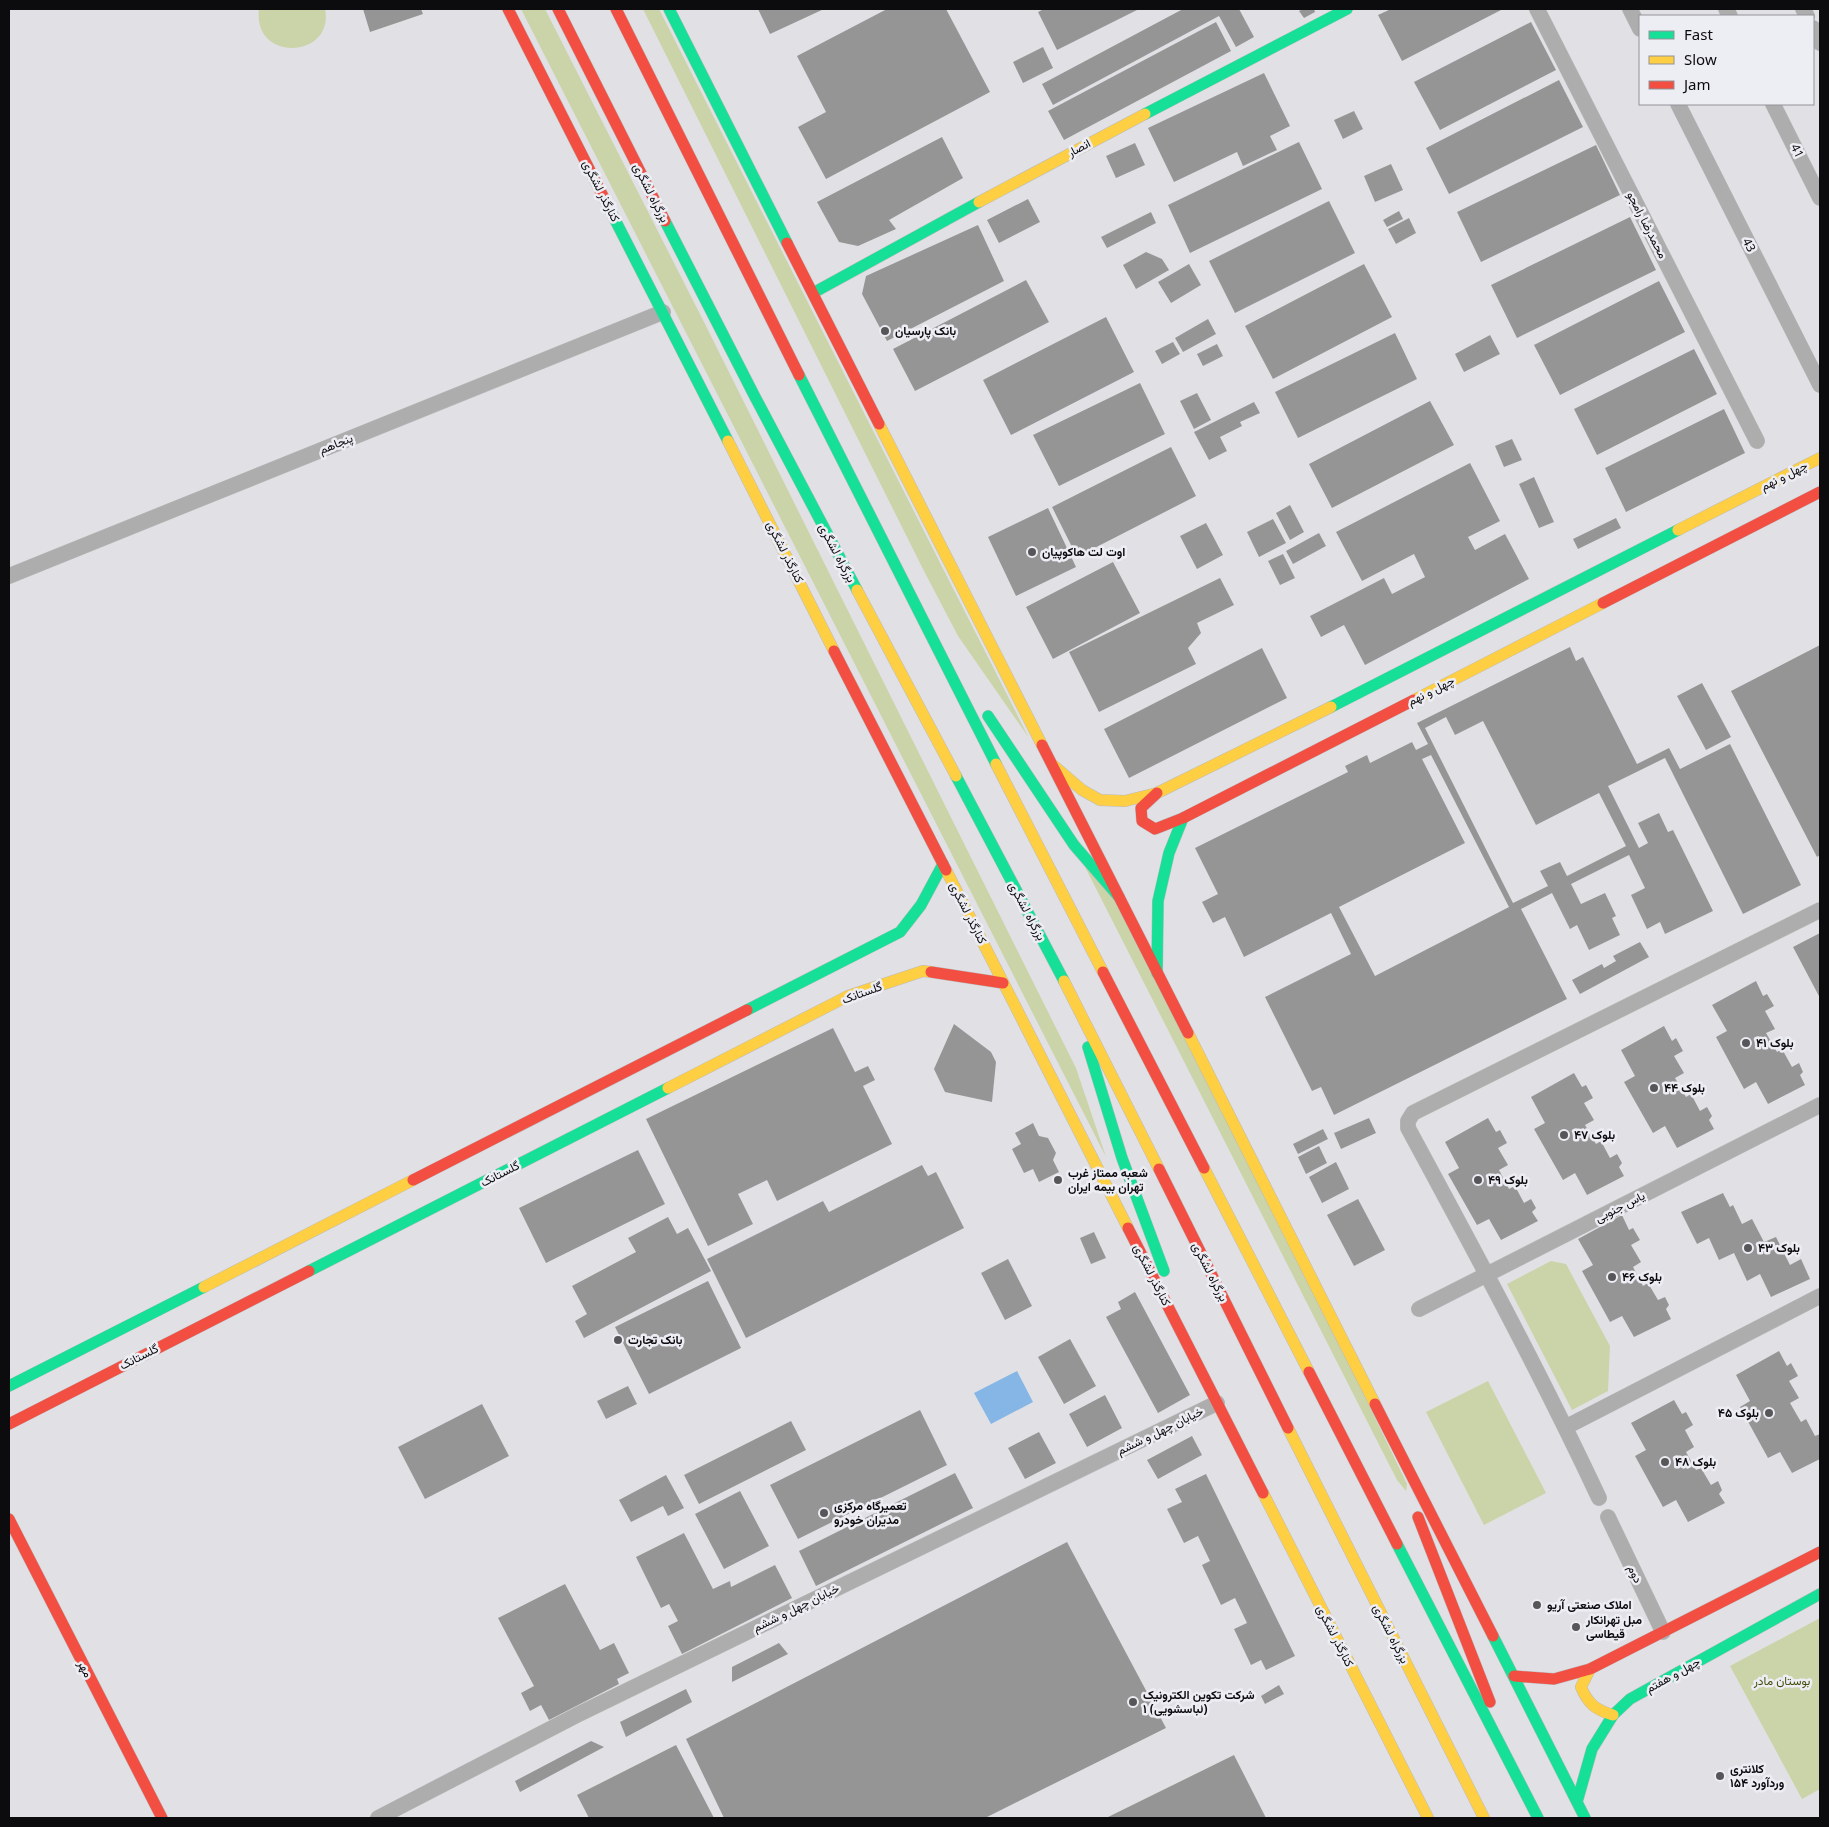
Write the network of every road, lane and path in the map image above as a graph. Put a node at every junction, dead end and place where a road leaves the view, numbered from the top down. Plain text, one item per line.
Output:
1 (508, 9) edge
2 (558, 9) edge
3 (616, 9) edge
4 (669, 9) edge
5 (1347, 9) edge
6 (1537, 9) edge
7 (1630, 9) edge
8 (1639, 27) edge
9 (1814, 30) edge
10 (1820, 43) edge
11 (1679, 105) edge
12 (1774, 105) edge
13 (1820, 198) edge
14 (813, 293) junction
15 (663, 312) junction
16 (1820, 386) edge
17 (1757, 441) dead end
18 (1820, 458) edge
19 (1820, 492) edge
20 (9, 576) edge
21 (915, 606) junction
22 (1052, 765) junction
23 (1157, 793) junction
24 (1182, 818) junction
25 (943, 864) junction
26 (1119, 897) junction
27 (1820, 910) edge
28 (1157, 973) junction
29 (1003, 983) junction
30 (1074, 1000) junction
31 (1820, 1105) edge
32 (1488, 1274) junction
33 (1820, 1296) edge
34 (1419, 1309) dead end
35 (1206, 1381) junction
36 (9, 1386) edge
37 (1368, 1388) junction
38 (1217, 1403) junction
39 (9, 1424) edge
40 (1566, 1427) junction
41 (1599, 1498) dead end
42 (1608, 1516) dead end
43 (9, 1519) edge
44 (1820, 1552) edge
45 (1820, 1594) edge
46 (1663, 1632) junction
47 (1590, 1670) junction
48 (1514, 1676) junction
49 (1613, 1715) junction
50 (1525, 1792) junction
51 (1577, 1802) junction
52 (162, 1818) edge
53 (378, 1818) edge
54 (1428, 1818) edge
55 (1484, 1818) edge
56 (1538, 1818) edge
57 (1585, 1818) edge

1 - 15 main road, کنارگذر لشگری
2 - 30 main road, بزرگراه لشگری
3 - 21 main road
4 - 14 main road
5 - 14 main road, انصار
6 - 17 street, محمدرضا رامجو
7 - 8 street
9 - 10 street
11 - 16 street, 43
12 - 13 street, 41
14 - 22 main road
15 - 20 street, پنجاهم
15 - 25 main road, کنارگذر لشگری
18 - 23 main road, چهل و نهم
19 - 24 main road, چهل و نهم
21 - 26 main road
21 - 50 main road
22 - 23 main road, چهل و نهم
22 - 26 main road
23 - 24 main road, چهل و نهم
24 - 28 main road
25 - 29 main road, کنارگذر لشگری
25 - 36 main road
26 - 28 main road
27 - 32 street
28 - 37 main road
29 - 35 main road, کنارگذر لشگری
29 - 39 main road, گلستانک
30 - 35 main road
30 - 55 main road, بزرگراه لشگری
31 - 32 street, یاس جنوبی
32 - 34 street, یاس جنوبی
32 - 40 street
33 - 40 street
35 - 38 main road, کنارگذر لشگری
37 - 48 main road
37 - 50 main road
38 - 53 street, خیابان چهل و ششم
38 - 54 main road, کنارگذر لشگری
40 - 41 street
42 - 46 street, دوم
43 - 52 main road, مهر
44 - 46 main road
45 - 49 main road, چهل و هفتم
46 - 47 main road
47 - 48 main road
47 - 49 main road
48 - 51 main road
49 - 51 main road, چهل و هفتم
50 - 56 main road
51 - 57 main road

